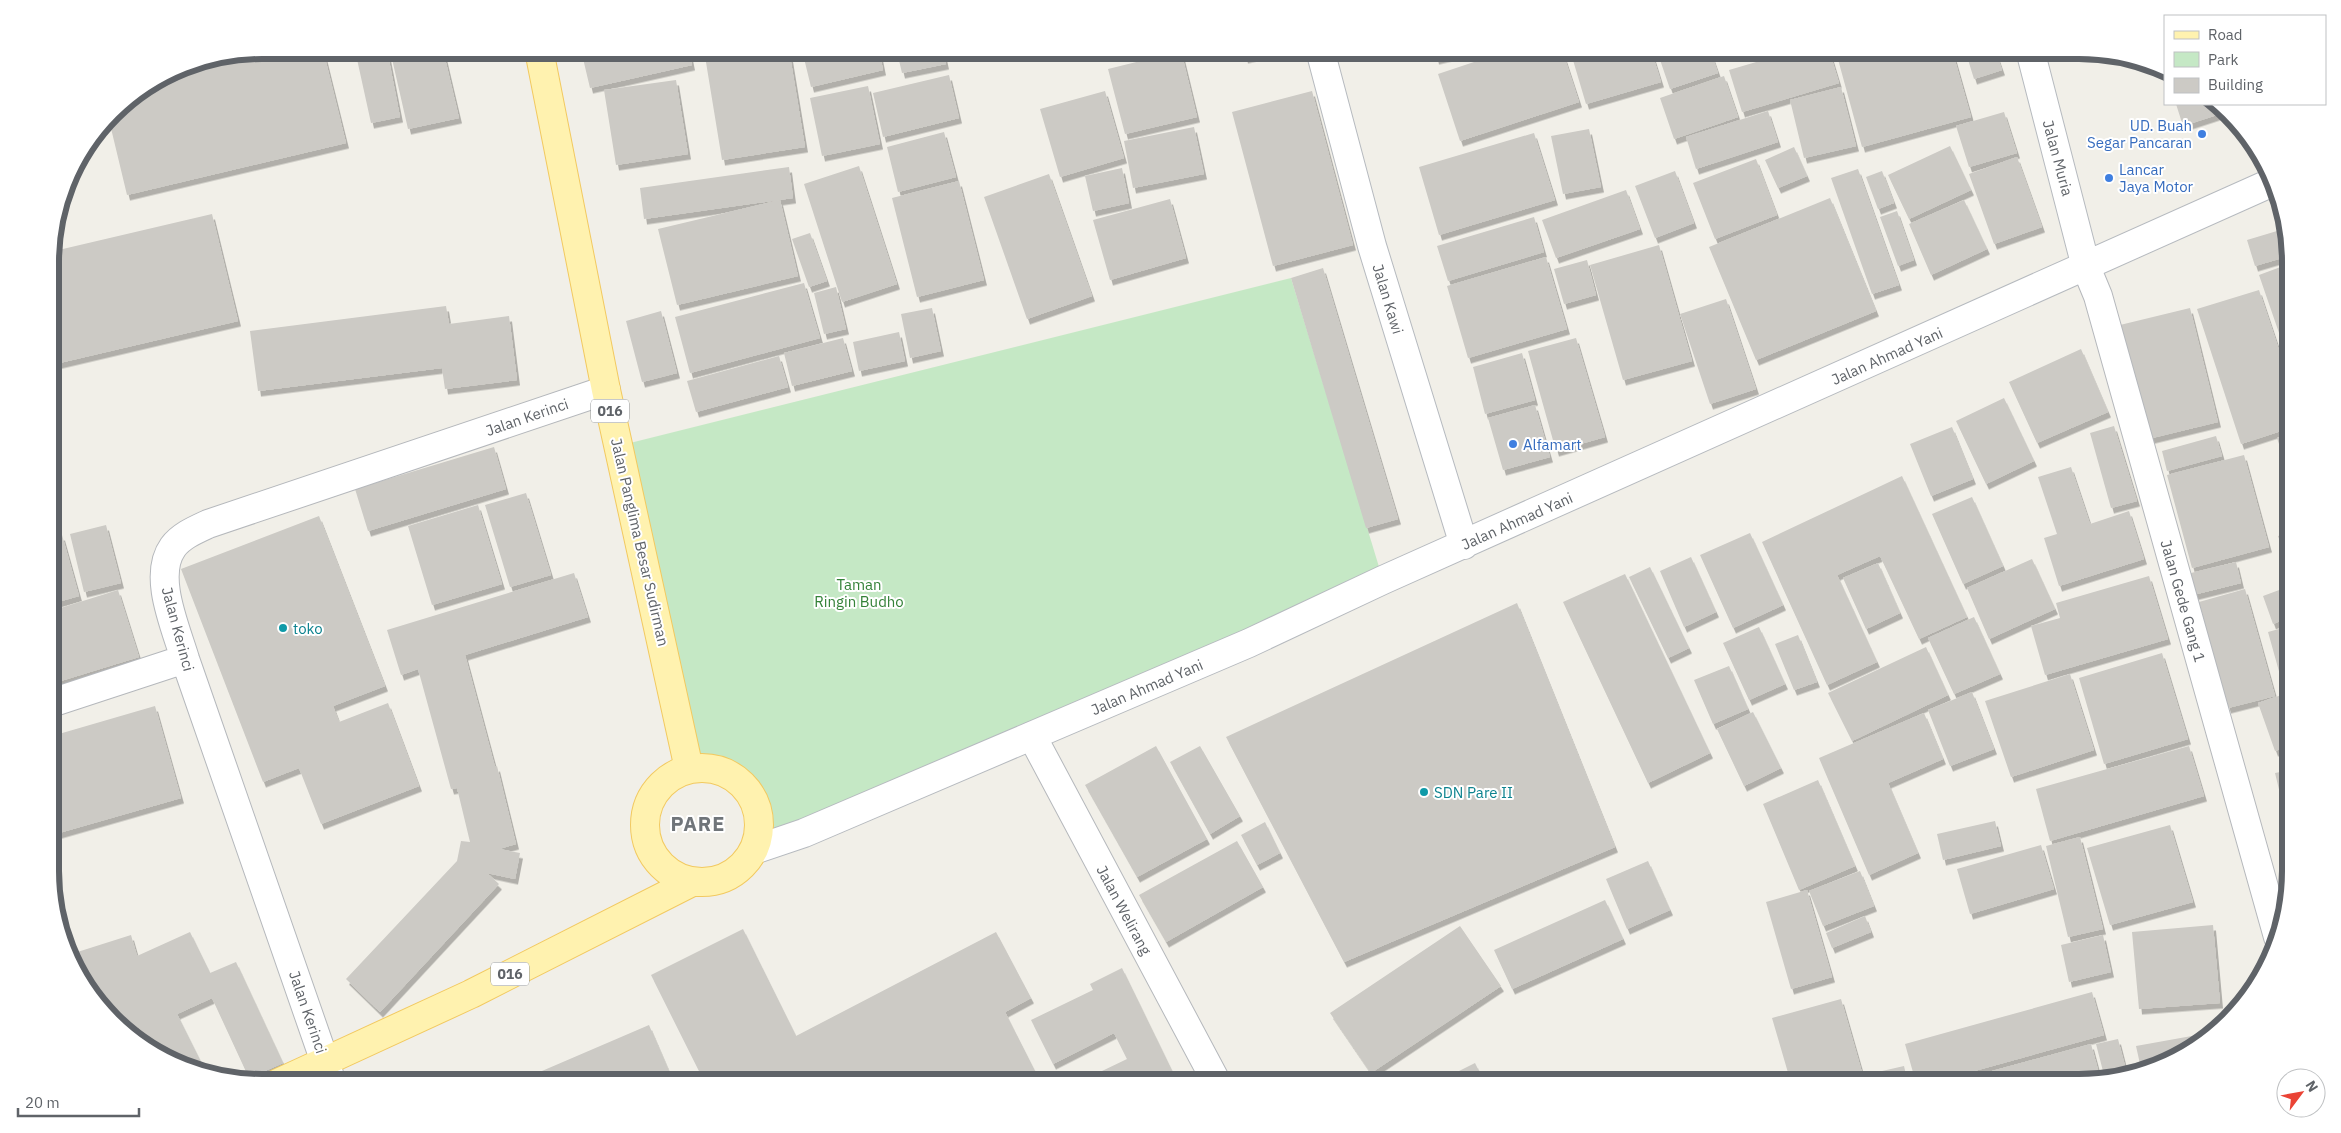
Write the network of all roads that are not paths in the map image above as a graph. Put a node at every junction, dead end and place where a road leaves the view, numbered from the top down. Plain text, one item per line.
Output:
1 (541, 59) edge
2 (1322, 59) edge
3 (2032, 59) edge
4 (2267, 185) edge
5 (2086, 267) junction
6 (606, 390) junction
7 (1464, 545) junction
8 (185, 659) junction
9 (59, 702) edge
10 (1032, 736) junction
11 (690, 769) junction
12 (754, 850) junction
13 (692, 882) junction
14 (2276, 921) edge
15 (329, 1073) edge
16 (1213, 1074) edge

1 - 6 main road, Jalan Panglima Besar Sudirman / 016
2 - 7 street, Jalan Kawi
3 - 5 street, Jalan Muria
4 - 5 street, Jalan Ahmad Yani
5 - 7 street, Jalan Ahmad Yani
5 - 14 street, Jalan Gede Gang 1
6 - 8 street, Jalan Kerinci
6 - 11 main road, Jalan Panglima Besar Sudirman / 016
7 - 10 street, Jalan Ahmad Yani
8 - 9 street
8 - 15 street, Jalan Kerinci
10 - 12 street, Jalan Ahmad Yani
10 - 16 street, Jalan Welirang
11 - 12 main road, 016
11 - 13 main road, 016
12 - 13 main road, 016
13 - 15 main road, 016

